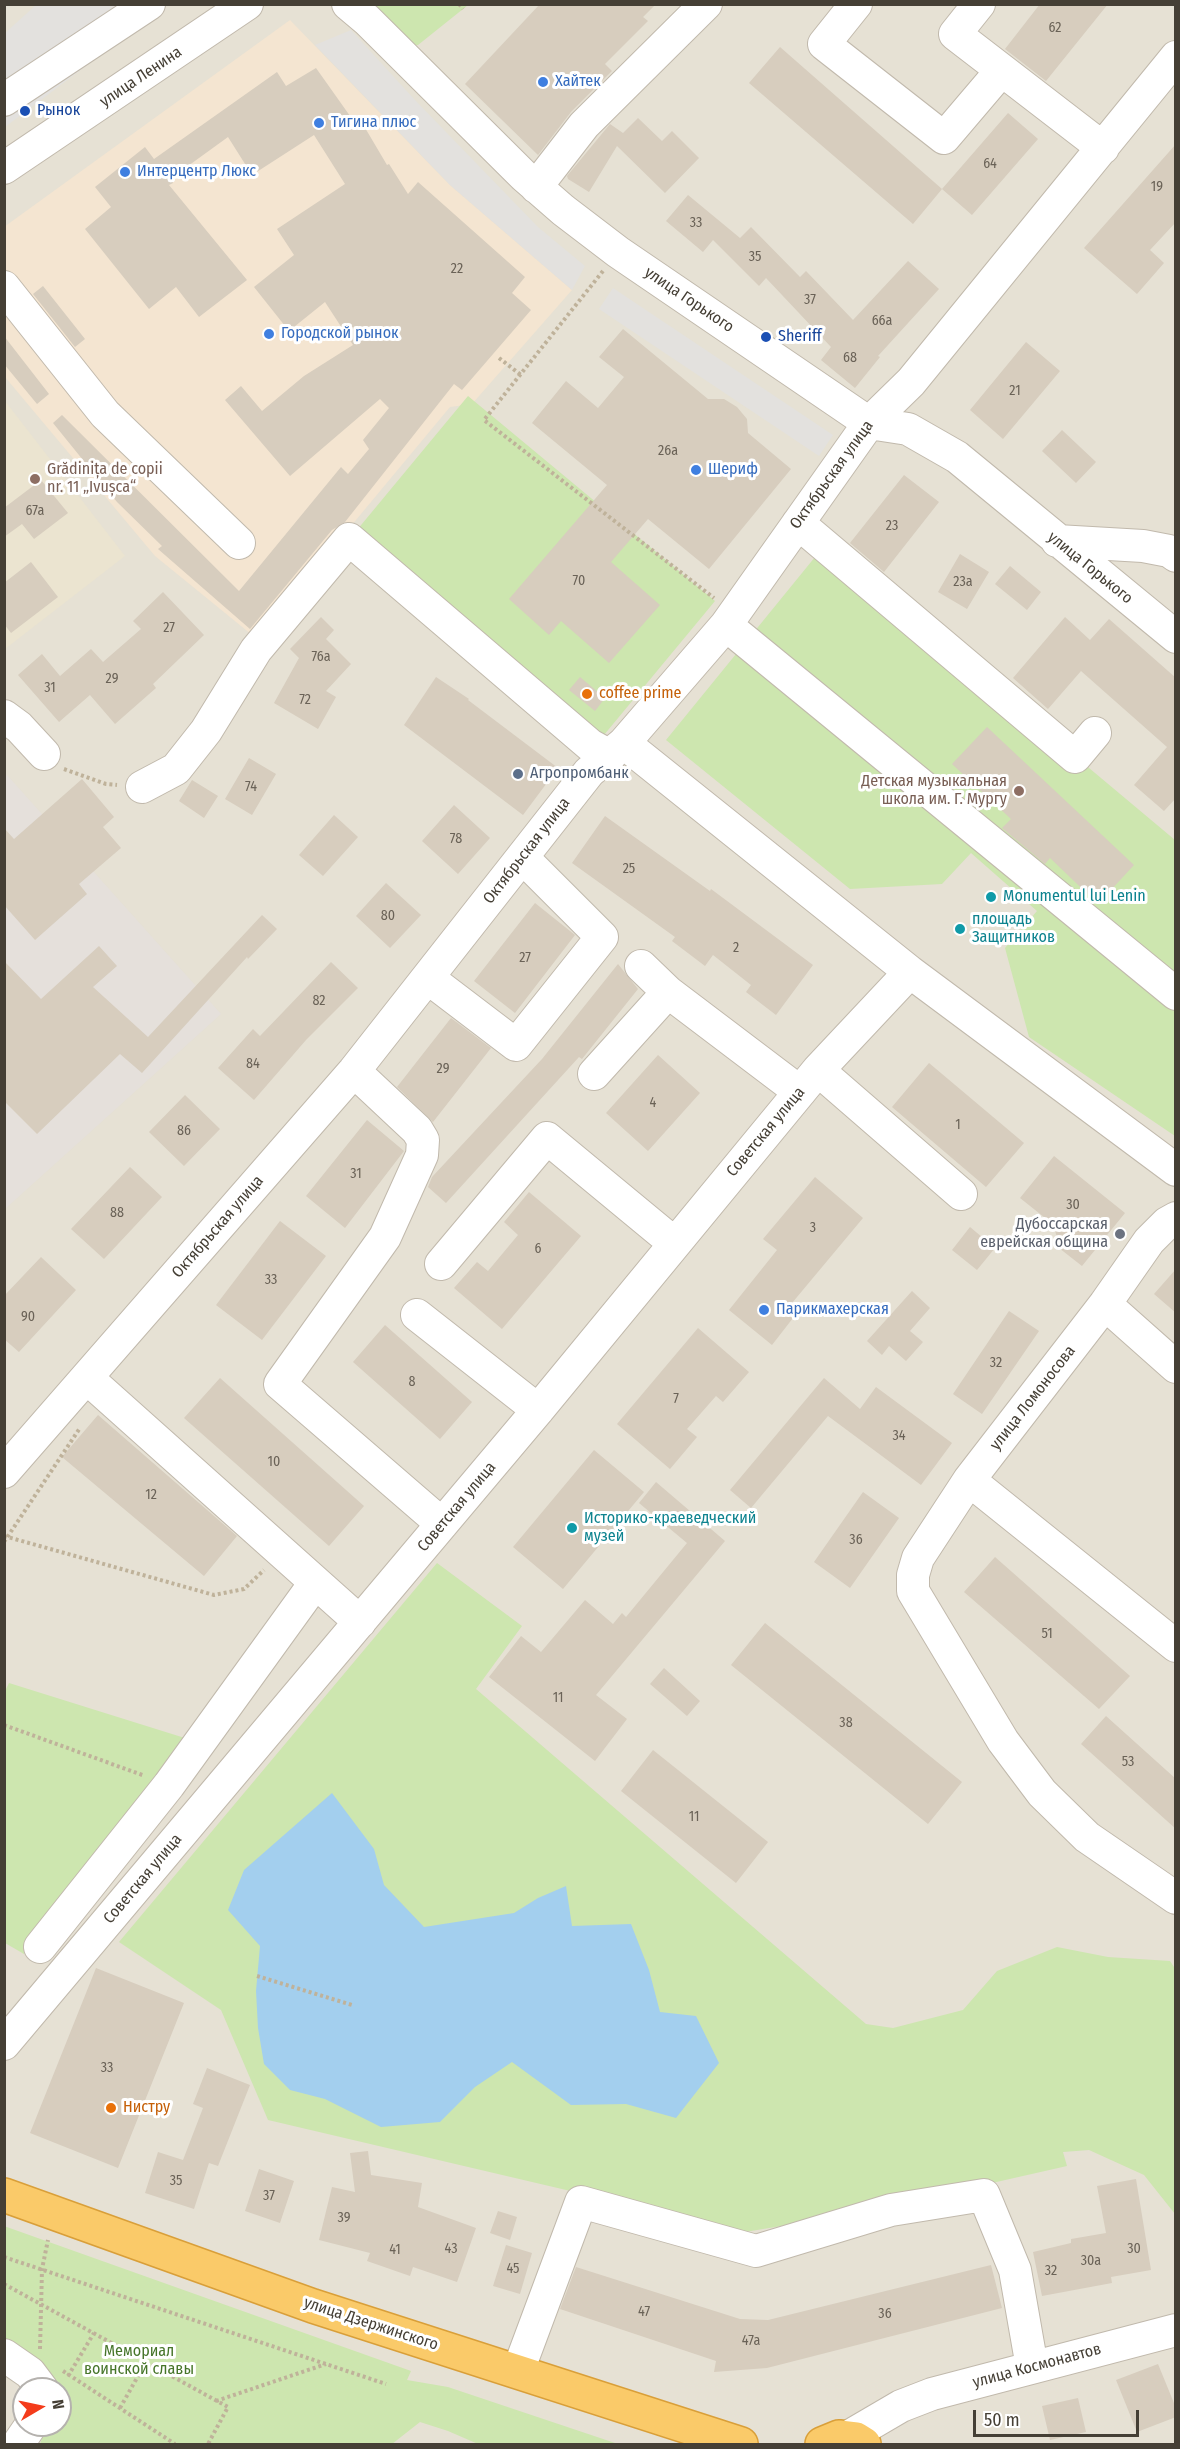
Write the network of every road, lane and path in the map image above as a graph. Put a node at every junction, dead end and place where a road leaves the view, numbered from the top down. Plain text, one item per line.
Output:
1 (149, 4) edge
2 (247, 4) edge
3 (348, 4) edge
4 (706, 4) edge
5 (856, 4) edge
6 (979, 4) edge
7 (1001, 71) junction
8 (1170, 77) edge
9 (4, 100) edge
10 (1103, 148) junction
11 (4, 168) edge
12 (536, 187) junction
13 (618, 252) junction
14 (4, 287) edge
15 (499, 358) dead end
16 (521, 375) junction
17 (869, 423) junction
18 (798, 523) junction
19 (1057, 541) junction
20 (240, 543) dead end
21 (1176, 556) edge
22 (730, 619) junction
23 (1176, 638) edge
24 (4, 716) edge
25 (1095, 733) dead end
26 (617, 749) junction
27 (45, 754) joint
28 (142, 787) joint
29 (522, 857) junction
30 (641, 966) dead end
31 (910, 972) junction
32 (428, 978) junction
33 (668, 992) junction
34 (1176, 994) edge
35 (354, 1071) junction
36 (594, 1074) dead end
37 (809, 1081) junction
38 (1176, 1170) edge
39 (961, 1194) dead end
40 (1176, 1218) edge
41 (674, 1243) junction
42 (441, 1264) dead end
43 (1106, 1304) junction
44 (417, 1316) dead end
45 (1176, 1367) edge
46 (95, 1385) junction
47 (538, 1410) junction
48 (4, 1472) edge
49 (969, 1480) junction
50 (442, 1524) junction
51 (6, 1536) edge
52 (4, 1542) edge
53 (281, 1552) junction
54 (315, 1582) junction
55 (360, 1622) junction
56 (1176, 1646) edge
57 (4, 1725) edge
58 (169, 1785) junction
59 (86, 1889) junction
60 (1176, 1898) edge
61 (119, 1908) junction
62 (40, 1947) dead end
63 (257, 1976) dead end
64 (352, 2005) dead end
65 (4, 2044) edge
66 (4, 2195) edge
67 (54, 2213) junction
68 (4, 2257) edge
69 (42, 2269) junction
70 (4, 2284) edge
71 (41, 2304) junction
72 (1176, 2330) edge
73 (94, 2333) junction
74 (4, 2355) edge
75 (146, 2362) junction
76 (326, 2364) junction
77 (1032, 2367) junction
78 (518, 2371) junction
79 (52, 2377) edge
80 (386, 2384) dead end
81 (72, 2386) edge
82 (216, 2401) junction
83 (901, 2406) junction
84 (120, 2408) junction
85 (845, 2442) edge
86 (175, 2445) edge
87 (208, 2445) edge
88 (741, 2445) edge
89 (880, 2445) edge

1 - 9 street
2 - 11 street, улица Ленина
3 - 12 street, улица Горького
4 - 12 street
5 - 7 street
6 - 7 street
7 - 10 street
8 - 10 street, Октябрьская улица
10 - 17 street, Октябрьская улица
12 - 13 street, улица Горького
13 - 16 path
13 - 17 street, улица Горького
14 - 20 street
15 - 16 path
16 - 22 path
17 - 18 street, Октябрьская улица
17 - 19 street, улица Горького
18 - 22 street, Октябрьская улица
18 - 25 street
19 - 21 street
19 - 23 street, улица Горького
22 - 26 street, Октябрьская улица
22 - 34 street
24 - 27 street
26 - 28 street
26 - 29 street, Октябрьская улица
26 - 31 street
27 - 28 path
29 - 32 street, Октябрьская улица
29 - 32 street
30 - 33 street
31 - 37 street, Советская улица
31 - 38 street
32 - 35 street, Октябрьская улица
33 - 36 street
33 - 37 street
35 - 46 street, Октябрьская улица
35 - 50 street
37 - 39 street
37 - 41 street, Советская улица
40 - 43 street, улица Ломоносова
41 - 42 street
41 - 47 street, Советская улица
43 - 45 street
43 - 49 street, улица Ломоносова
44 - 47 street
46 - 48 street, Октябрьская улица
46 - 51 path
46 - 53 street
47 - 50 street, Советская улица
49 - 56 street
49 - 60 street, улица Ломоносова
50 - 55 street, Советская улица
51 - 52 path
51 - 53 path
53 - 54 street
54 - 55 street
54 - 58 street
55 - 61 street, Советская улица
57 - 58 path
58 - 59 street
59 - 61 street
59 - 62 street
61 - 65 street, Советская улица
63 - 64 path
66 - 67 highway, улица Дзержинского
67 - 69 path
67 - 78 highway, улица Дзержинского
68 - 69 path
69 - 71 path
69 - 76 path
70 - 71 path
71 - 73 path
71 - 79 path
72 - 77 street, улица Космонавтов
73 - 75 path
73 - 79 path
74 - 79 street
75 - 82 path
75 - 84 path
76 - 80 path
76 - 82 path
77 - 78 street
77 - 83 street, улица Космонавтов
78 - 88 highway, улица Дзержинского
81 - 84 path
82 - 87 path
83 - 85 street, улица Космонавтов
83 - 89 street
84 - 86 path

